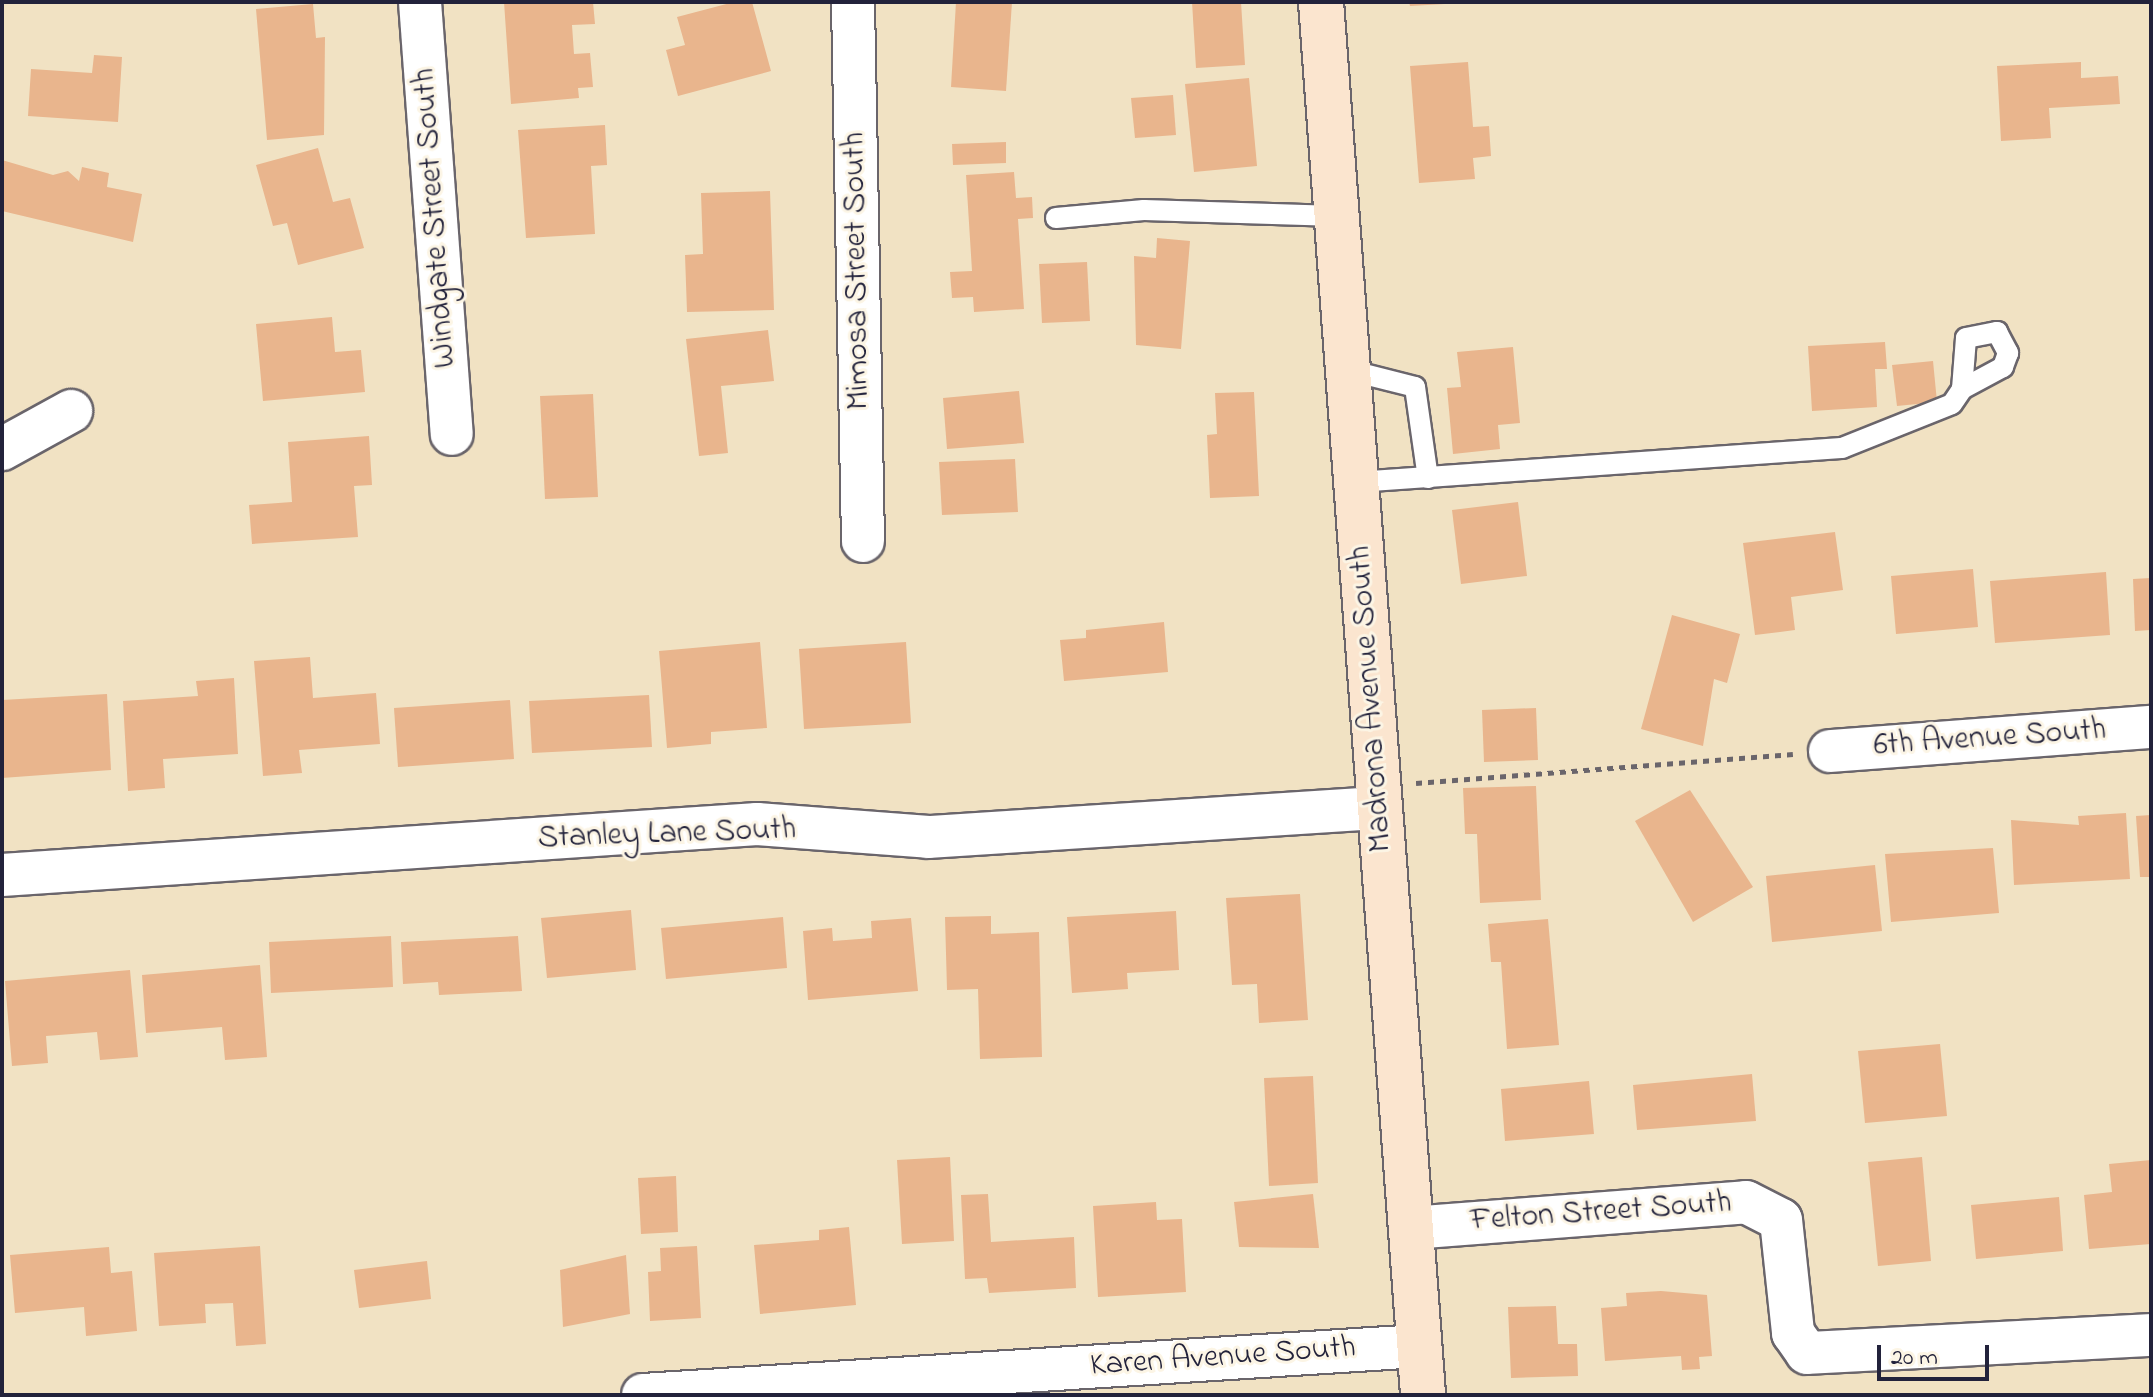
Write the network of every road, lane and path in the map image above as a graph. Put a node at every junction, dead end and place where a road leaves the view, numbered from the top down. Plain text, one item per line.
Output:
1 (420, 2) edge
2 (853, 2) edge
3 (1321, 2) edge
4 (1337, 216) junction
5 (1056, 218) dead end
6 (1348, 370) junction
7 (1962, 389) dead end
8 (71, 411) dead end
9 (452, 434) dead end
10 (2, 449) edge
11 (1428, 478) junction
12 (1356, 482) junction
13 (863, 541) dead end
14 (2151, 727) edge
15 (1830, 751) joint
16 (1378, 797) junction
17 (2, 875) edge
18 (1411, 1228) junction
19 (2151, 1335) edge
20 (1419, 1346) junction
21 (643, 1395) edge
22 (1423, 1395) edge

1 - 9 street, Windgate Street South
2 - 13 street, Mimosa Street South
3 - 4 main road, Madrona Avenue South
4 - 5 lane
4 - 6 main road, Madrona Avenue South
6 - 11 lane
6 - 12 main road, Madrona Avenue South
7 - 11 lane
8 - 10 street
11 - 12 lane
12 - 16 main road, Madrona Avenue South
14 - 15 street, 6th Avenue South
15 - 16 path
16 - 17 street, Stanley Lane South
16 - 18 main road, Madrona Avenue South
18 - 19 street, Felton Street South
18 - 20 main road, Madrona Avenue South
20 - 21 street, Karen Avenue South
20 - 22 main road, Madrona Avenue South

